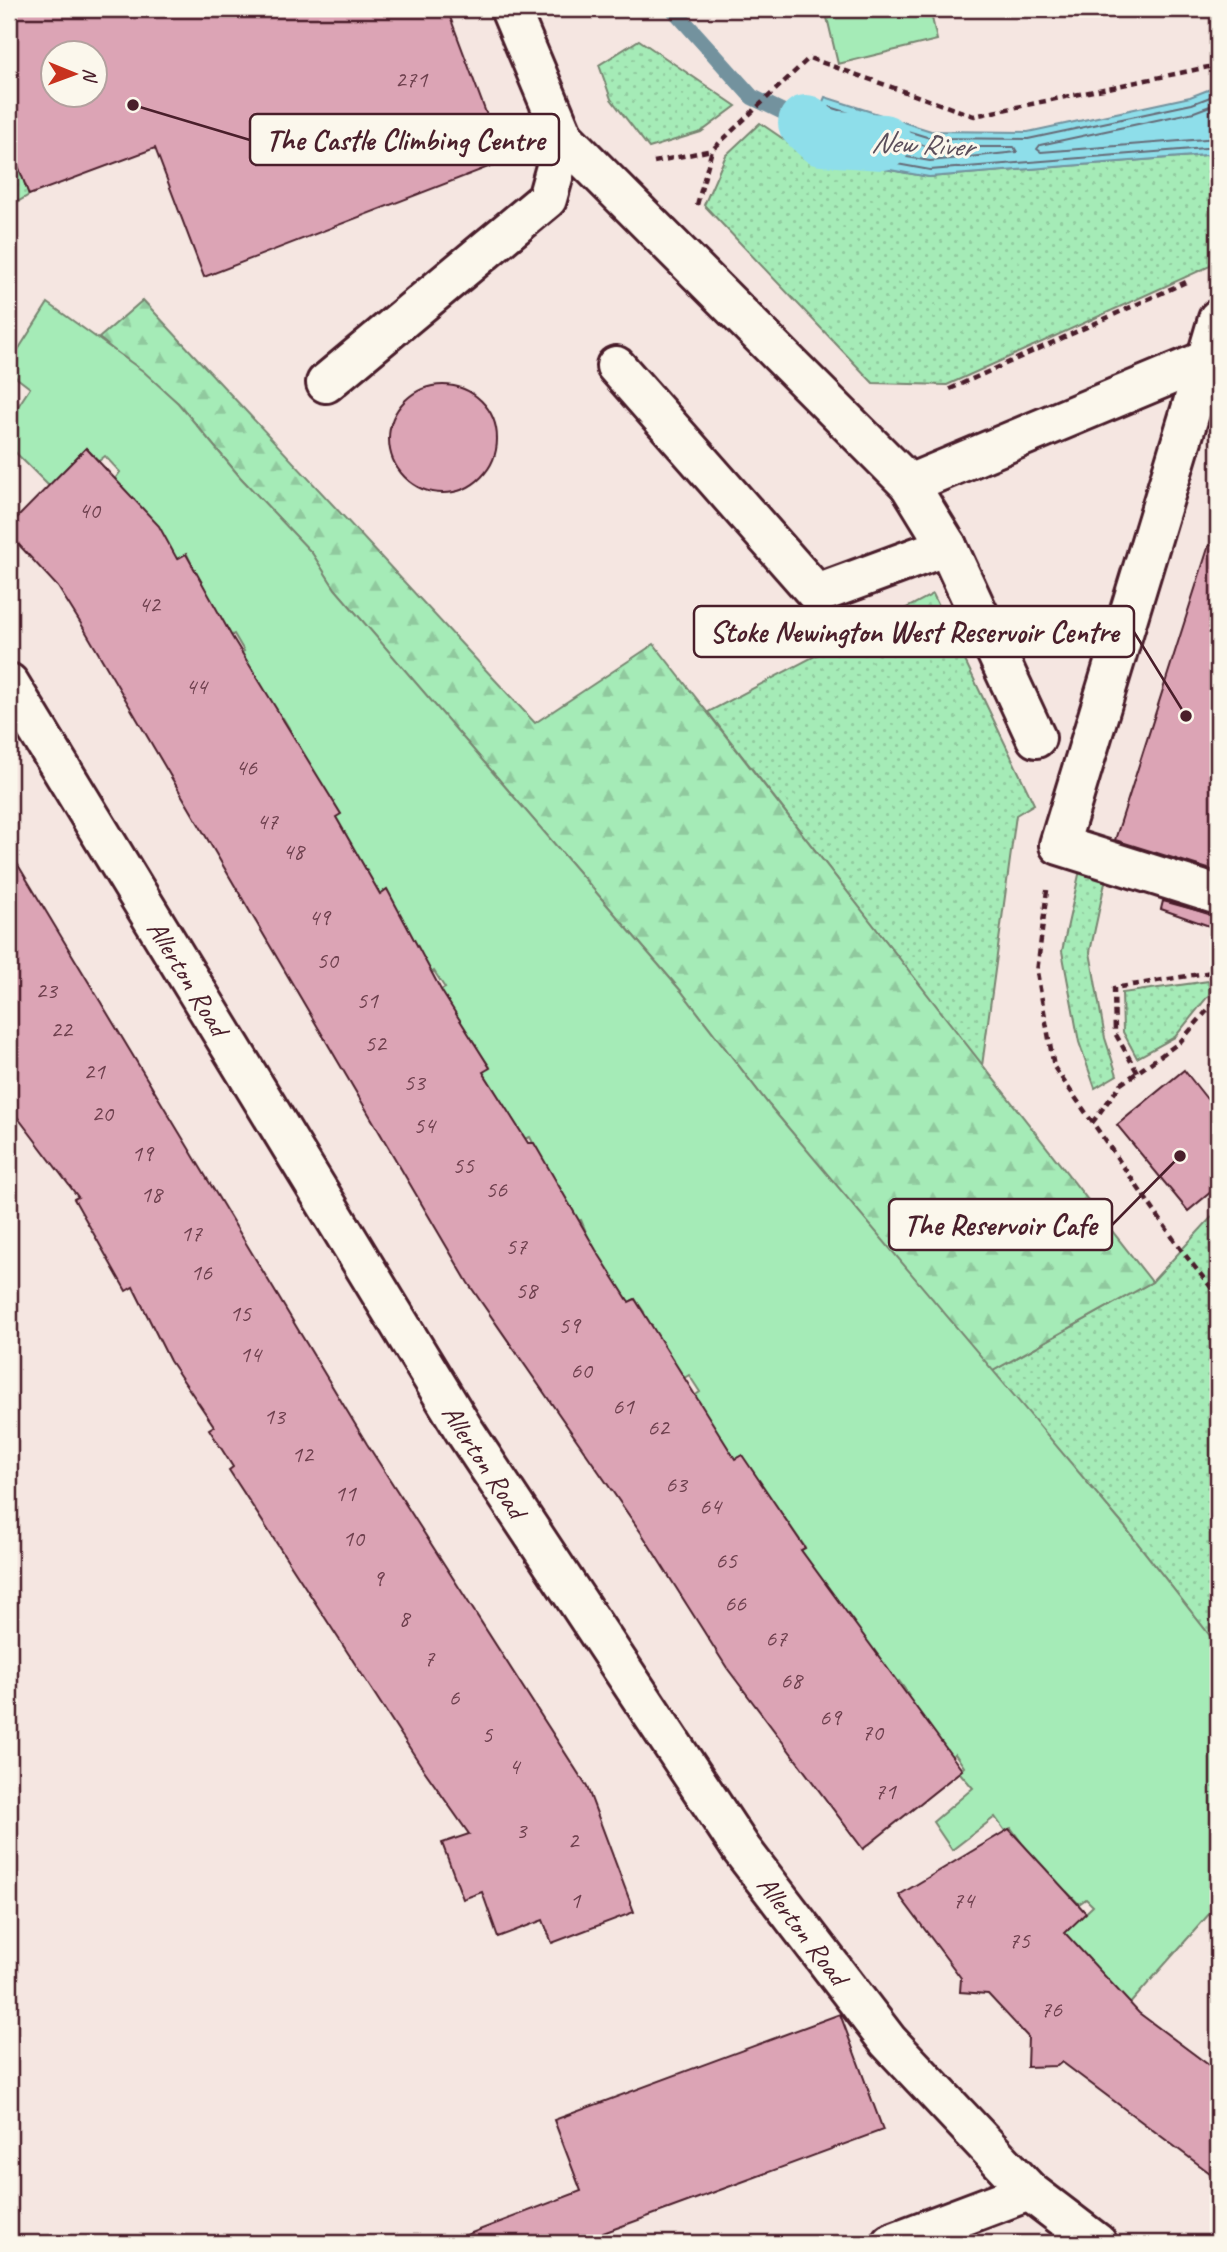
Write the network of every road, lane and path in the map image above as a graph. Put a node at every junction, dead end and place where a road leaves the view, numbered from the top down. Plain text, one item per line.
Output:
1 (510, 9) edge
2 (1218, 65) edge
3 (564, 138) junction
4 (712, 150) junction
5 (653, 162) dead end
6 (696, 209) dead end
7 (1195, 277) dead end
8 (1218, 320) edge
9 (1206, 360) junction
10 (616, 366) dead end
11 (326, 383) dead end
12 (950, 389) dead end
13 (909, 484) junction
14 (947, 546) junction
15 (9, 683) edge
16 (1036, 738) dead end
17 (1059, 845) junction
18 (1218, 895) edge
19 (1218, 971) edge
20 (1218, 991) edge
21 (1137, 1072) junction
22 (1092, 1123) junction
23 (1218, 1296) edge
24 (1029, 2191) junction
25 (891, 2243) edge
26 (1097, 2243) edge

1 - 3 street
2 - 4 path
3 - 11 street
3 - 13 street
4 - 5 path
4 - 6 path
7 - 12 path
8 - 9 street
9 - 13 street
9 - 17 street
10 - 14 street
13 - 14 street
14 - 16 street
15 - 24 street, Allerton Road
17 - 18 street
17 - 22 path
19 - 21 path
20 - 21 path
21 - 22 path
22 - 23 path
24 - 25 street
24 - 26 street, Allerton Road

